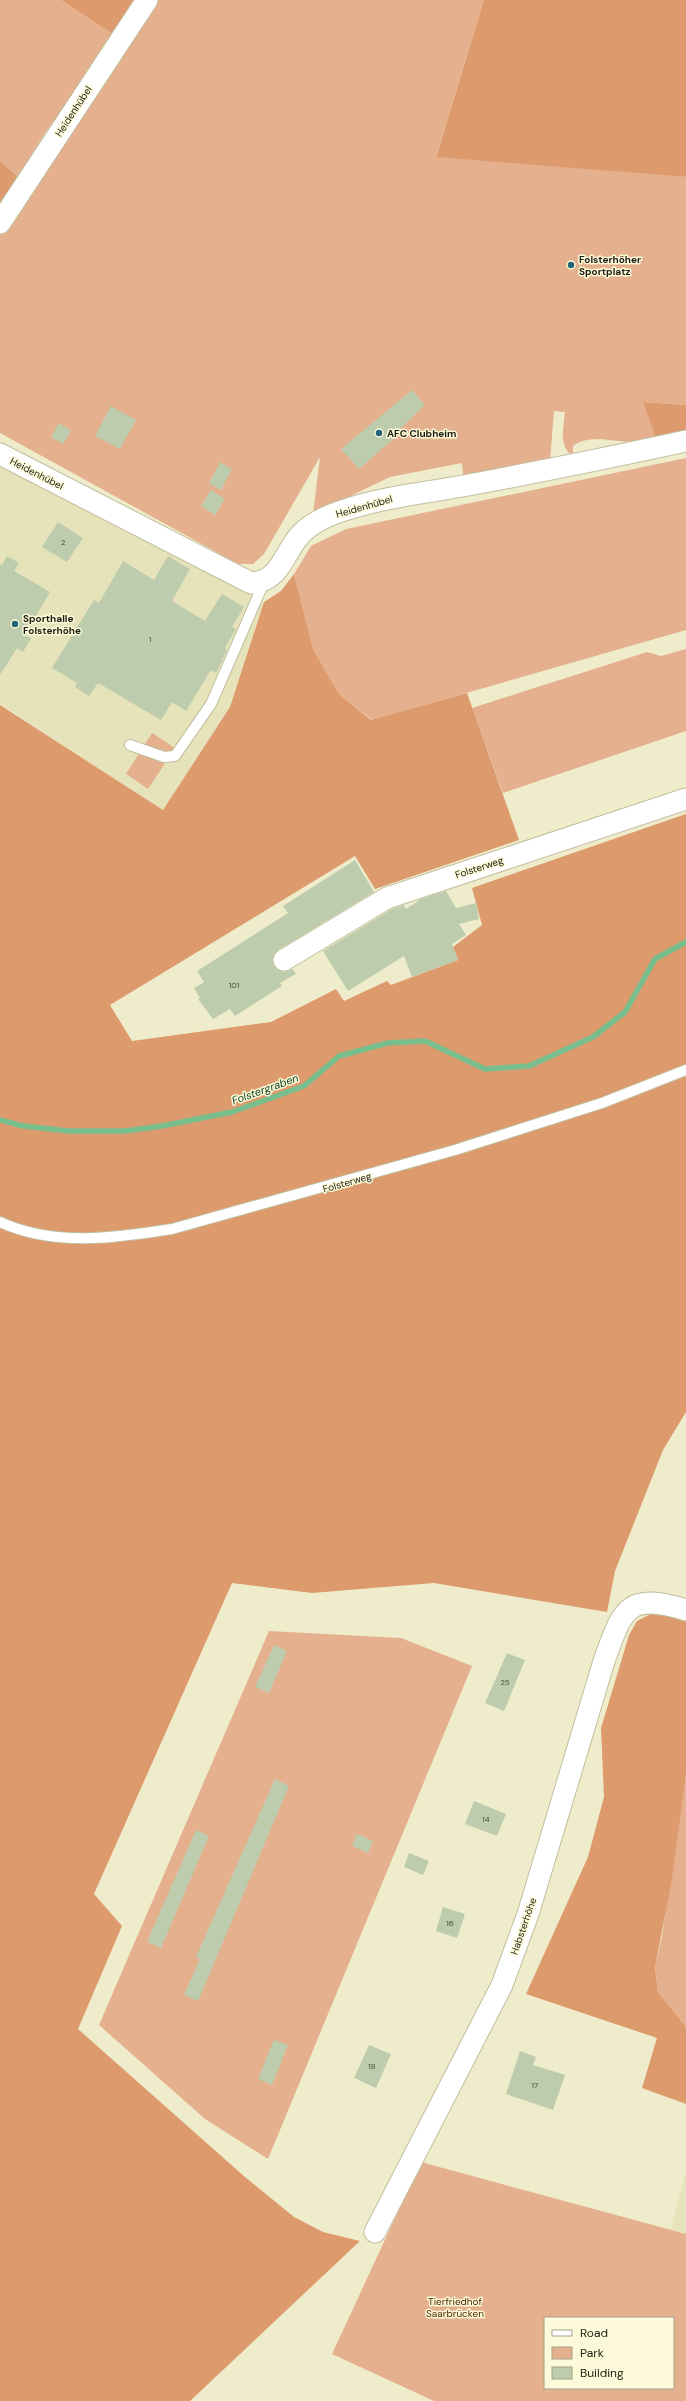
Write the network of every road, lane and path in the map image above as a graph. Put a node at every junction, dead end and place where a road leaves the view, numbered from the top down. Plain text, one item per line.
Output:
1 (147, 0) edge
2 (0, 223) edge
3 (686, 441) edge
4 (0, 454) edge
5 (265, 580) junction
6 (130, 745) dead end
7 (686, 799) edge
8 (284, 960) dead end
9 (686, 1070) edge
10 (0, 1222) edge
11 (686, 1610) edge
12 (375, 2232) dead end

1 - 2 street, Heidenhübel
3 - 5 street, Heidenhübel
4 - 5 street, Heidenhübel
5 - 6 lane
7 - 8 street, Folsterweg
9 - 10 lane, Folsterweg
11 - 12 street, Habsterhöhe

